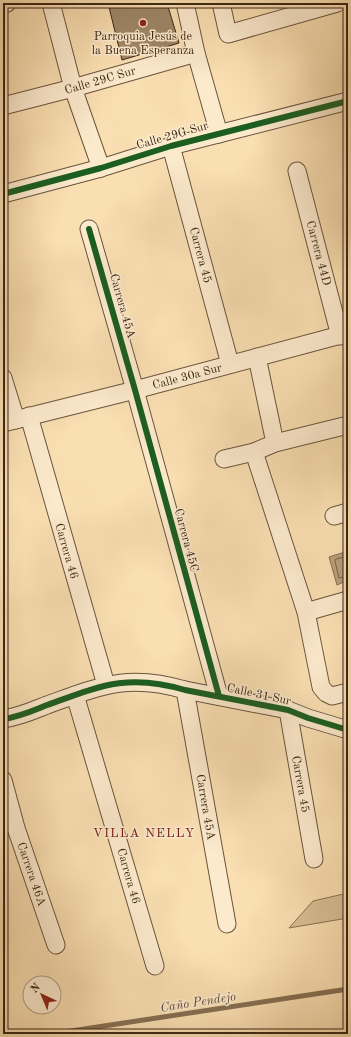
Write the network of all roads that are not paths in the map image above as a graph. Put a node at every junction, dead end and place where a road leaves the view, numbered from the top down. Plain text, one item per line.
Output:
1 (7, 3) edge
2 (51, 3) edge
3 (185, 3) edge
4 (220, 3) edge
5 (337, 3) edge
6 (3, 4) edge
7 (196, 53) junction
8 (73, 88) junction
9 (348, 101) edge
10 (3, 106) edge
11 (219, 134) junction
12 (172, 146) junction
13 (101, 168) junction
14 (297, 171) dead end
15 (3, 194) edge
16 (89, 229) dead end
17 (344, 334) edge
18 (258, 357) junction
19 (230, 364) junction
20 (3, 378) edge
21 (135, 390) junction
22 (16, 420) edge
23 (348, 424) edge
24 (275, 443) junction
25 (254, 452) junction
26 (224, 459) dead end
27 (348, 600) edge
28 (306, 612) junction
29 (106, 685) junction
30 (185, 690) junction
31 (348, 692) edge
32 (75, 695) junction
33 (219, 696) junction
34 (288, 710) junction
35 (3, 719) edge
36 (348, 730) edge
37 (3, 780) edge
38 (10, 828) edge
39 (314, 859) dead end
40 (227, 924) dead end
41 (56, 945) dead end
42 (155, 966) dead end

1 - 6 street
2 - 8 street
3 - 7 street
4 - 5 street
7 - 8 street, Calle 29C Sur
7 - 11 street
8 - 10 street, Calle 29C Sur
8 - 13 street
9 - 11 street, Calle 29G Sur
11 - 12 street, Calle 29G Sur
12 - 13 street, Calle 29G Sur
12 - 19 street, Carrera 45
13 - 15 street, Calle 29G Sur
14 - 17 street, Carrera 44D
16 - 21 street, Carrera 45A
17 - 18 street, Calle 30a Sur
18 - 19 street, Calle 30a Sur
18 - 24 street
19 - 21 street, Calle 30a Sur
20 - 22 street, Carrera 46
21 - 22 street, Calle 30a Sur
21 - 33 street, Carrera 45C
22 - 29 street, Carrera 46
23 - 24 street
24 - 25 street
25 - 26 street
25 - 28 street
27 - 28 street
28 - 31 street
29 - 30 street, Calle 31 Sur
29 - 32 street, Calle 31 Sur
30 - 33 street, Calle 31 Sur
30 - 40 street, Carrera 45A
32 - 35 street, Calle 31 Sur
32 - 42 street, Carrera 46
33 - 34 street, Calle 31 Sur
34 - 36 street, Calle 31 Sur
34 - 39 street, Carrera 45
37 - 38 street, Carrera 46A
38 - 41 street, Carrera 46A

